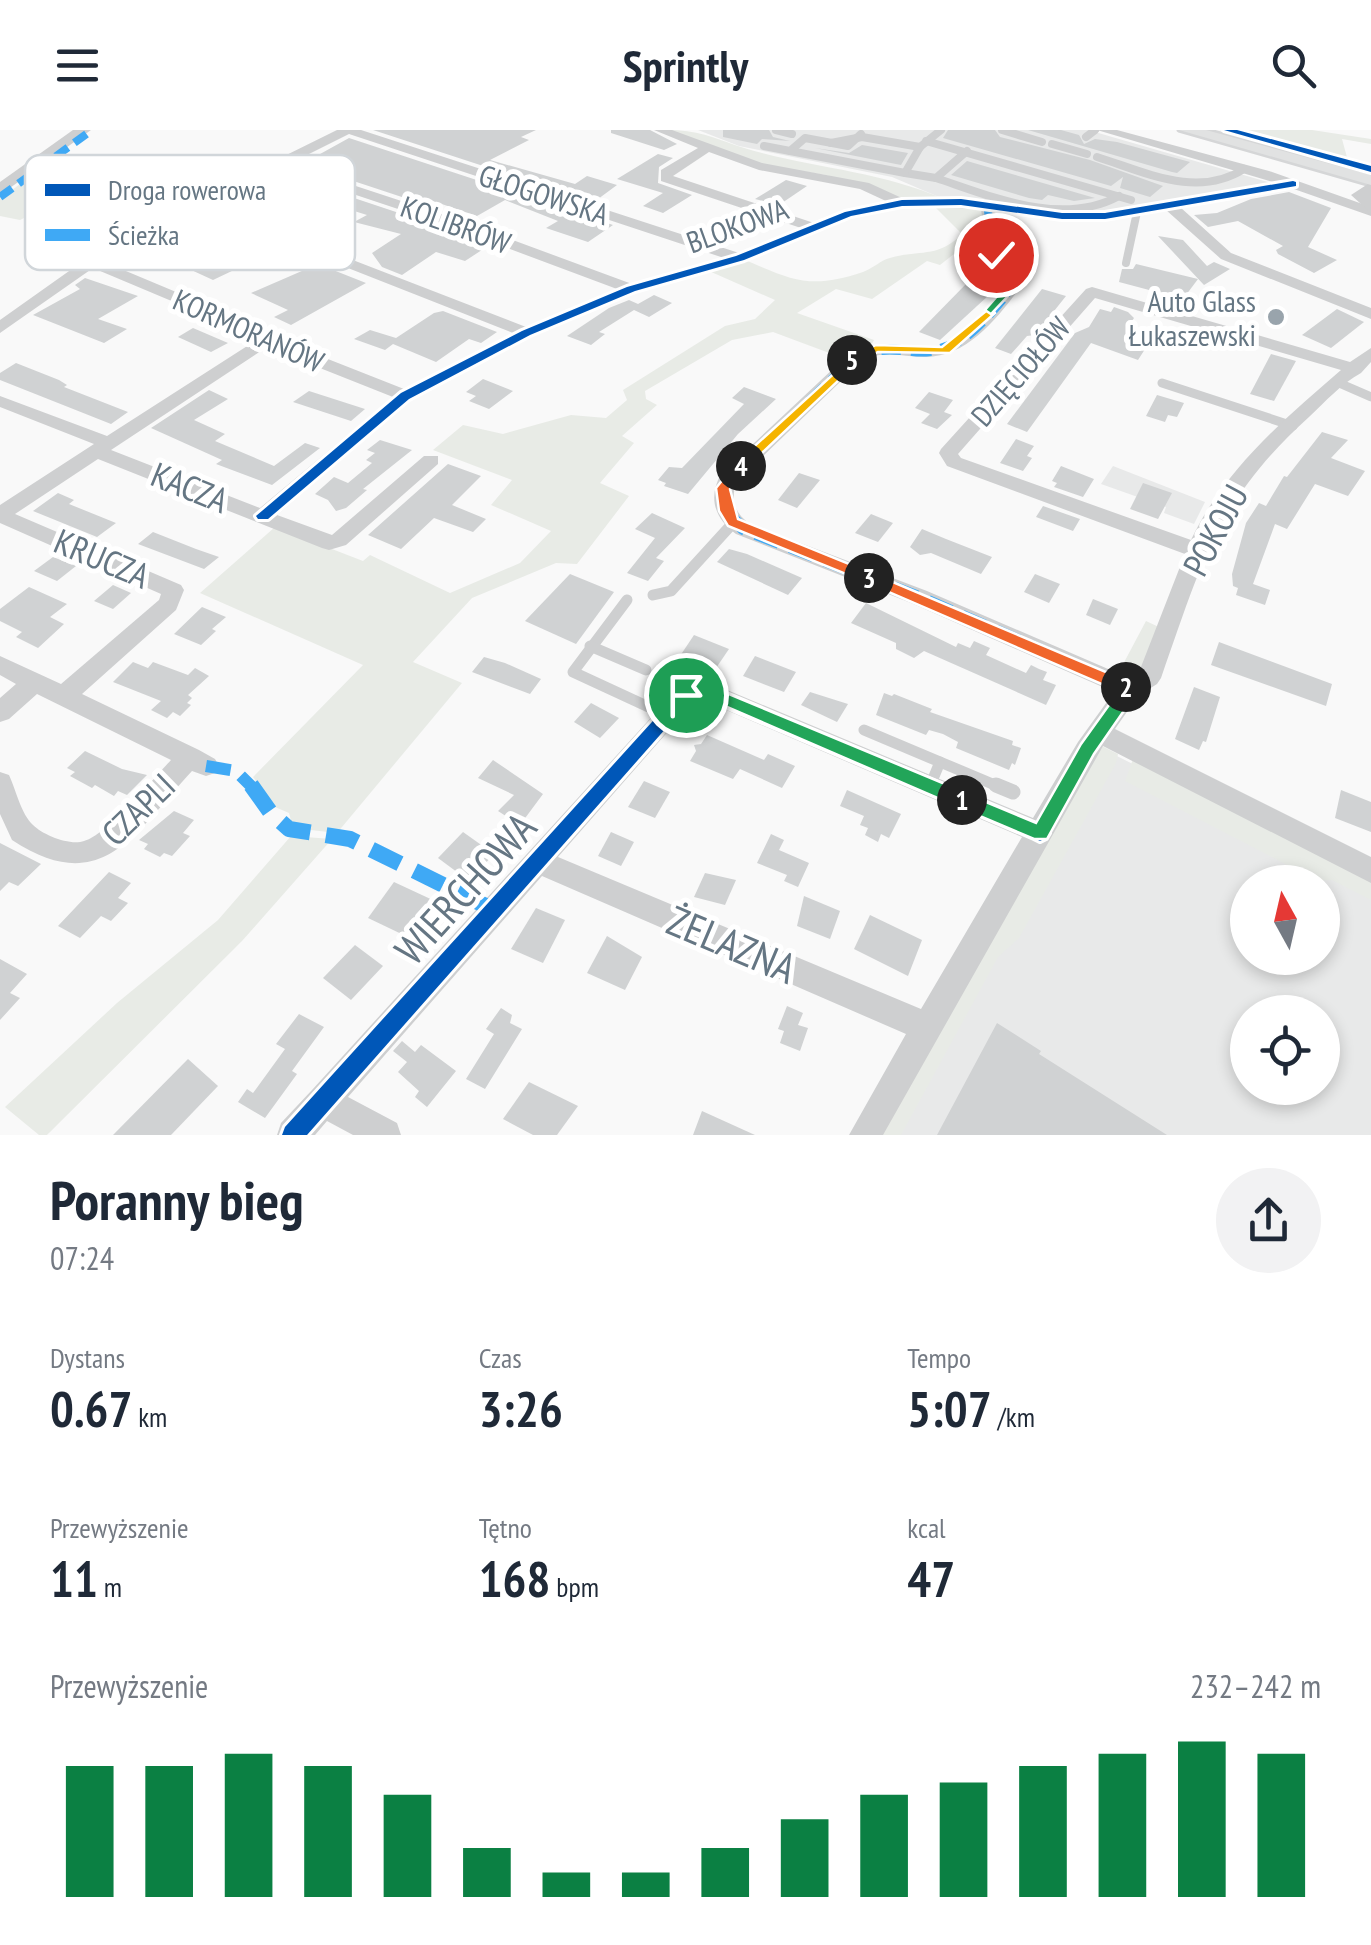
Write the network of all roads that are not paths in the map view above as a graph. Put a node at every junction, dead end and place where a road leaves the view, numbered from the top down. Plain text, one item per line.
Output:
1 (83, 130) edge
2 (348, 130) edge
3 (660, 130) edge
4 (776, 130) edge
5 (941, 130) edge
6 (1002, 130) edge
7 (1095, 130) edge
8 (1103, 130) edge
9 (1187, 130) edge
10 (1212, 130) edge
11 (792, 134) dead end
12 (861, 134) junction
13 (1086, 137) dead end
14 (1042, 142) dead end
15 (831, 143) junction
16 (922, 144) junction
17 (1052, 144) dead end
18 (764, 146) dead end
19 (709, 148) junction
20 (790, 151) junction
21 (967, 151) junction
22 (1087, 154) dead end
23 (48, 155) edge
24 (297, 155) edge
25 (1098, 157) dead end
26 (1244, 169) junction
27 (25, 172) edge
28 (1371, 172) edge
29 (905, 173) junction
30 (936, 178) junction
31 (1293, 184) junction
32 (0, 190) edge
33 (355, 190) edge
34 (1368, 195) edge
35 (1119, 196) junction
36 (902, 204) junction
37 (987, 204) junction
38 (1169, 204) junction
39 (1134, 206) junction
40 (812, 227) junction
41 (740, 258) junction
42 (1126, 262) dead end
43 (355, 266) edge
44 (84, 270) edge
45 (111, 270) edge
46 (632, 289) junction
47 (1371, 314) edge
48 (0, 328) edge
49 (526, 333) junction
50 (266, 341) junction
51 (1355, 368) edge
52 (1162, 383) dead end
53 (405, 396) junction
54 (1371, 397) edge
55 (0, 401) edge
56 (1293, 426) junction
57 (100, 446) junction
58 (431, 460) dead end
59 (0, 515) edge
60 (263, 516) junction
61 (733, 523) junction
62 (1199, 551) junction
63 (654, 596) dead end
64 (626, 600) dead end
65 (590, 646) junction
66 (0, 665) edge
67 (646, 670) dead end
68 (35, 681) junction
69 (1130, 689) junction
70 (65, 694) junction
71 (0, 712) edge
72 (666, 716) junction
73 (864, 730) dead end
74 (1099, 733) junction
75 (935, 774) junction
76 (0, 783) edge
77 (1014, 792) dead end
78 (1040, 833) junction
79 (537, 861) junction
80 (1371, 871) edge
81 (927, 1027) junction
82 (323, 1101) junction
83 (292, 1135) edge
84 (385, 1135) edge
85 (865, 1135) edge

1 - 23 street
2 - 24 street
2 - 41 street, GŁOGOWSKA
3 - 19 street
4 - 11 lane
5 - 16 lane
6 - 14 lane
7 - 13 lane
8 - 26 street
9 - 34 main road
10 - 28 main road
12 - 15 lane
12 - 15 lane
12 - 16 lane
15 - 20 lane
16 - 21 lane
16 - 29 lane
17 - 22 lane
18 - 20 lane
19 - 36 street
19 - 40 street
20 - 29 lane
21 - 30 lane
21 - 35 lane
25 - 26 lane
26 - 31 street
27 - 32 street
29 - 30 lane
30 - 35 lane
31 - 34 street
31 - 38 street, BLOKOWA
33 - 46 street, KOLIBRÓW
35 - 39 lane
36 - 37 street, BLOKOWA
36 - 40 street, BLOKOWA
37 - 39 street, BLOKOWA
37 - 61 street
38 - 39 street, BLOKOWA
38 - 47 street
39 - 42 lane
40 - 41 street, BLOKOWA
41 - 46 street, BLOKOWA
43 - 49 street
44 - 48 street
45 - 50 street, KORMORANÓW
46 - 49 street, BLOKOWA
49 - 53 street, BLOKOWA
50 - 53 street, KORMORANÓW
50 - 57 street, KRUCZA
51 - 54 lane
51 - 56 street, POKOJU
51 - 62 street, DZIĘCIOŁÓW
52 - 56 lane
53 - 60 street, BLOKOWA
55 - 57 street, KACZA
56 - 62 street, POKOJU
57 - 59 street, KRUCZA
57 - 60 street, KACZA
58 - 60 street, KACZA
59 - 70 street, KRUCZA
61 - 63 lane
61 - 69 street
62 - 69 street, POKOJU
64 - 65 lane
65 - 67 lane
65 - 72 lane
66 - 68 street
68 - 70 street
68 - 71 street
69 - 74 street, POKOJU
70 - 76 street, CZAPLI
72 - 75 street, WIERCHOWA
72 - 79 street, WIERCHOWA
73 - 75 lane
74 - 78 street, POKOJU
74 - 80 street
75 - 77 lane
75 - 78 street
78 - 81 street, POKOJU
79 - 81 street, ŻELAZNA
79 - 82 street, WIERCHOWA
81 - 85 street, POKOJU
82 - 83 street, WIERCHOWA
82 - 84 street

